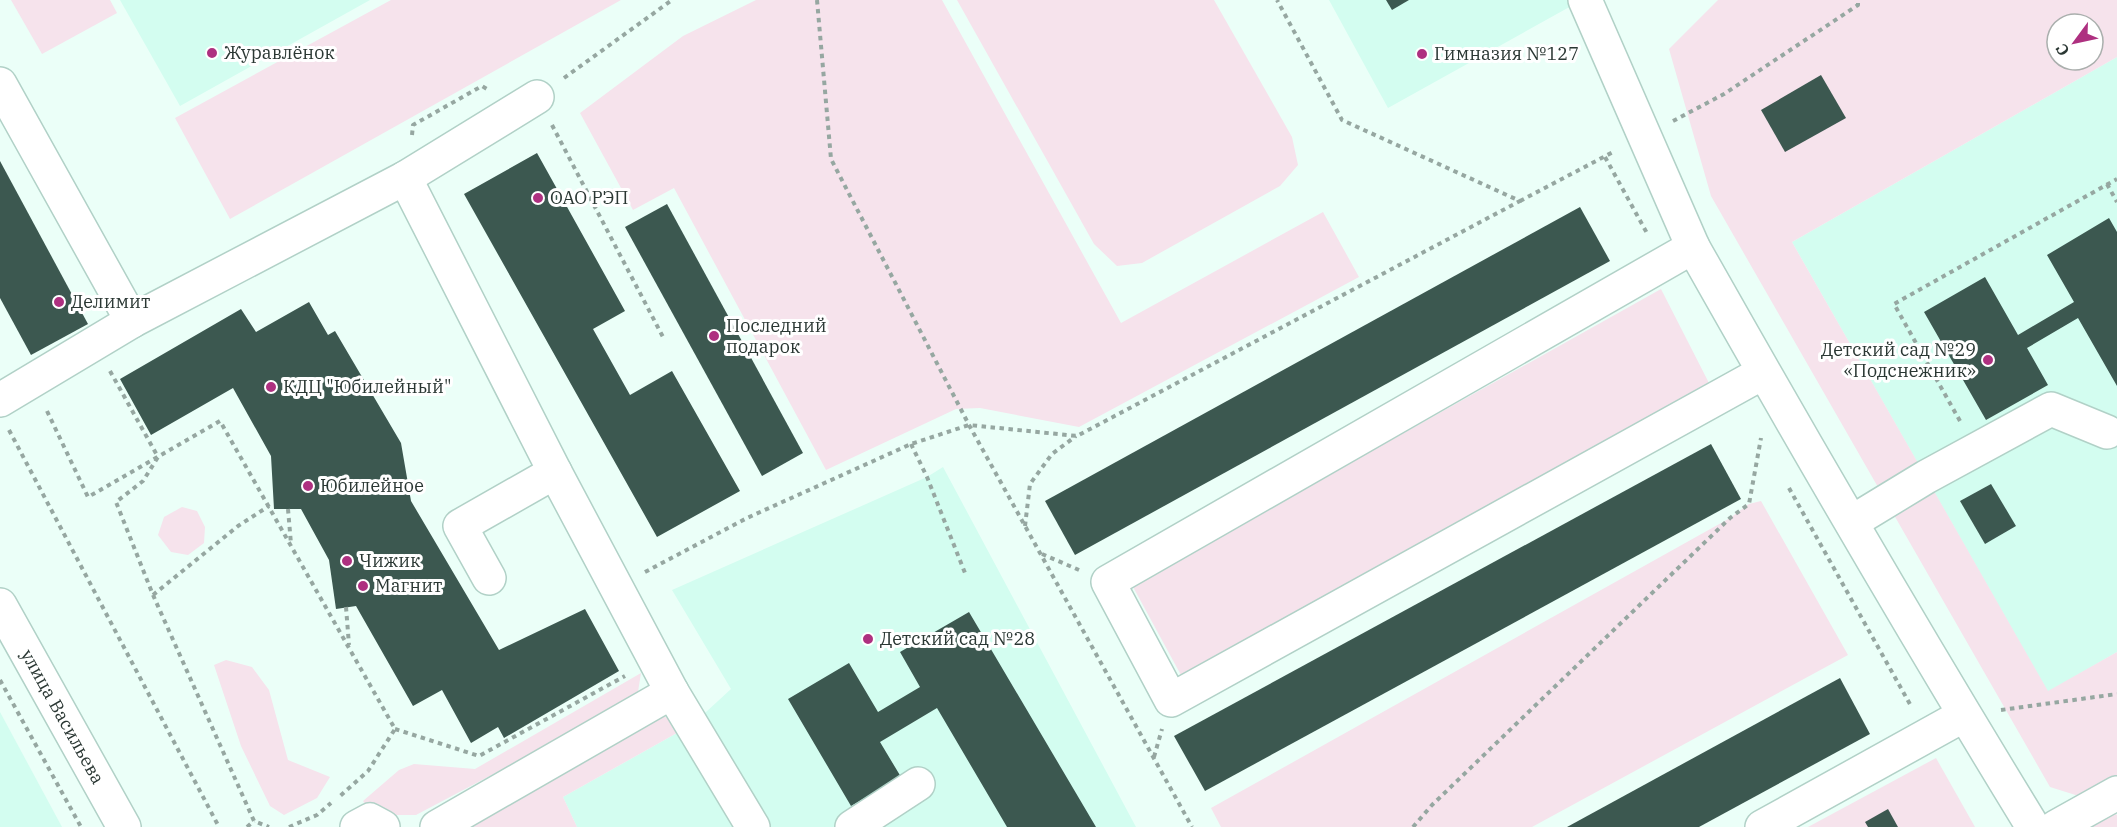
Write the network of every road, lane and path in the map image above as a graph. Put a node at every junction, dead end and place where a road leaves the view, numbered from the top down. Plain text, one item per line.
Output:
1 (672, 0) edge
2 (817, 0) edge
3 (1277, 0) edge
4 (1585, 0) edge
5 (1858, 0) edge
6 (0, 84) edge
7 (1724, 94) dead end
8 (537, 97) junction
9 (405, 178) junction
10 (2117, 178) edge
11 (2107, 184) junction
12 (2117, 202) edge
13 (1693, 247) junction
14 (132, 321) junction
15 (663, 337) dead end
16 (95, 344) junction
17 (1764, 372) junction
18 (33, 381) junction
19 (3, 413) edge
20 (969, 425) junction
21 (2107, 432) dead end
22 (1077, 436) junction
23 (1761, 438) dead end
24 (911, 444) junction
25 (1976, 450) junction
26 (158, 457) junction
27 (555, 472) junction
28 (269, 506) junction
29 (288, 509) dead end
30 (1852, 522) junction
31 (1025, 526) junction
32 (291, 546) junction
33 (1040, 554) junction
34 (661, 563) dead end
35 (966, 573) dead end
36 (489, 578) dead end
37 (1108, 582) junction
38 (153, 595) junction
39 (0, 605) edge
40 (346, 607) dead end
41 (350, 648) junction
42 (655, 659) junction
43 (0, 680) edge
44 (672, 692) junction
45 (2117, 694) edge
46 (1965, 715) junction
47 (395, 729) junction
48 (918, 784) dead end
49 (2117, 793) edge
50 (254, 821) junction
51 (81, 827) edge
52 (124, 827) edge
53 (219, 827) edge
54 (247, 827) edge
55 (269, 827) edge
56 (289, 827) edge
57 (357, 827) edge
58 (383, 827) edge
59 (436, 827) edge
60 (753, 827) edge
61 (852, 827) edge
62 (1192, 827) edge
63 (1413, 827) edge
64 (1762, 827) edge
65 (2033, 827) edge
66 (2056, 827) edge

1 - 8 path
2 - 20 path
3 - 22 path
4 - 13 street
5 - 7 path
6 - 14 street
8 - 9 street
8 - 15 path
9 - 14 street
9 - 27 street
10 - 11 path
11 - 12 path
11 - 25 path
13 - 17 street
13 - 37 street
14 - 16 street
16 - 18 street
16 - 26 path
17 - 30 street
17 - 37 street
18 - 19 street
18 - 26 path
19 - 53 path
20 - 22 path
20 - 24 path
20 - 31 path
21 - 25 street
22 - 31 path
23 - 63 path
24 - 34 path
24 - 35 path
25 - 30 street
26 - 28 path
26 - 38 path
27 - 36 street
27 - 42 street
28 - 32 path
28 - 38 path
29 - 32 path
30 - 46 street
31 - 33 path
32 - 41 path
33 - 37 path
33 - 62 path
38 - 50 path
39 - 52 street, улица Васильева
40 - 41 path
41 - 47 path
42 - 44 street
42 - 47 path
43 - 51 path
44 - 59 street
44 - 60 street
45 - 46 path
46 - 64 street
46 - 65 street
47 - 56 path
48 - 61 street
49 - 66 street
50 - 54 path
50 - 55 path
57 - 58 street

